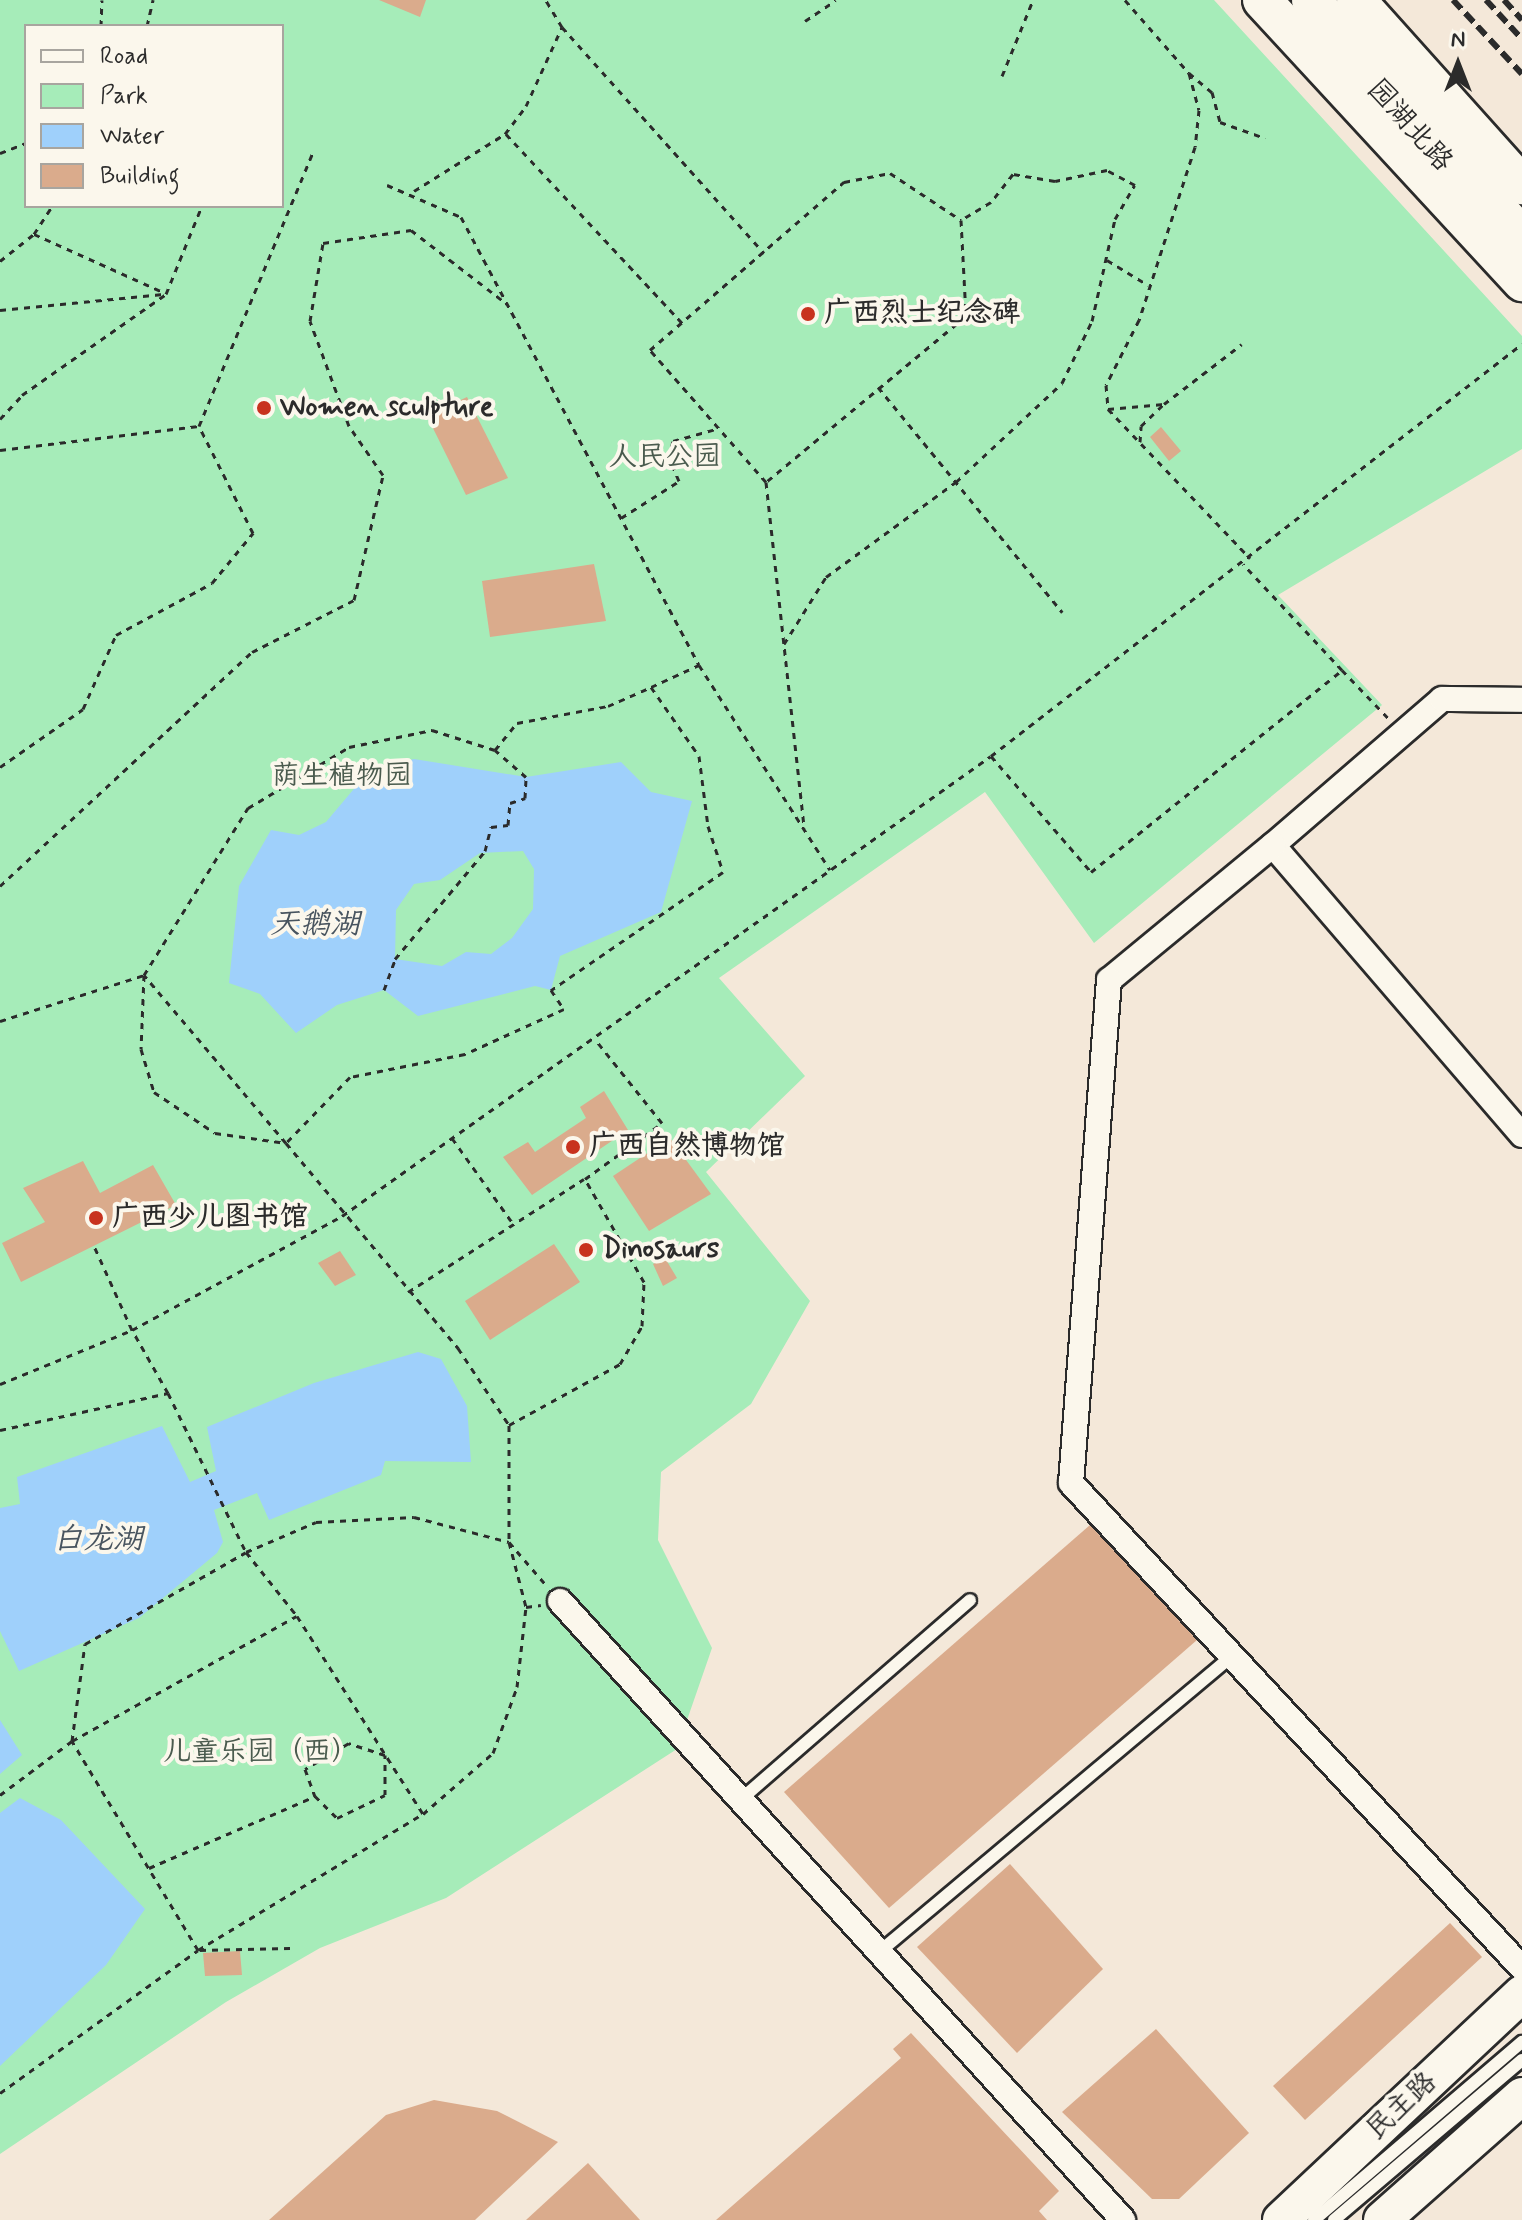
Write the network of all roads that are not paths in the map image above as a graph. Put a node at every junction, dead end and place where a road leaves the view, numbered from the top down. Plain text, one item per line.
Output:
1 (1262, 0) edge
2 (1297, 0) edge
3 (1311, 0) edge
4 (1338, 0) edge
5 (1356, 0) edge
6 (1522, 187) edge
7 (1522, 236) edge
8 (1522, 251) edge
9 (1522, 282) edge
10 (1522, 700) edge
11 (1273, 845) junction
12 (1522, 1135) edge
13 (970, 1600) dead end
14 (560, 1601) road end
15 (1232, 1656) junction
16 (739, 1801) junction
17 (878, 1953) junction
18 (1522, 1968) edge
19 (1522, 1994) edge
20 (1522, 2039) edge
21 (1522, 2060) edge
22 (1522, 2096) edge
23 (1123, 2220) edge
24 (1281, 2220) edge
25 (1314, 2220) edge
26 (1334, 2220) edge
27 (1382, 2220) edge

1 - 9 highway
2 - 8 main road, 园湖北路
3 - 7 highway
4 - 6 main road, 园湖北路
5 - 6 highway
10 - 11 street
11 - 12 street
11 - 15 street
13 - 16 lane
14 - 16 street
15 - 17 lane
15 - 18 street
16 - 17 street
17 - 23 street
19 - 24 main road, 民主路
20 - 25 lane
21 - 26 lane
22 - 27 main road

